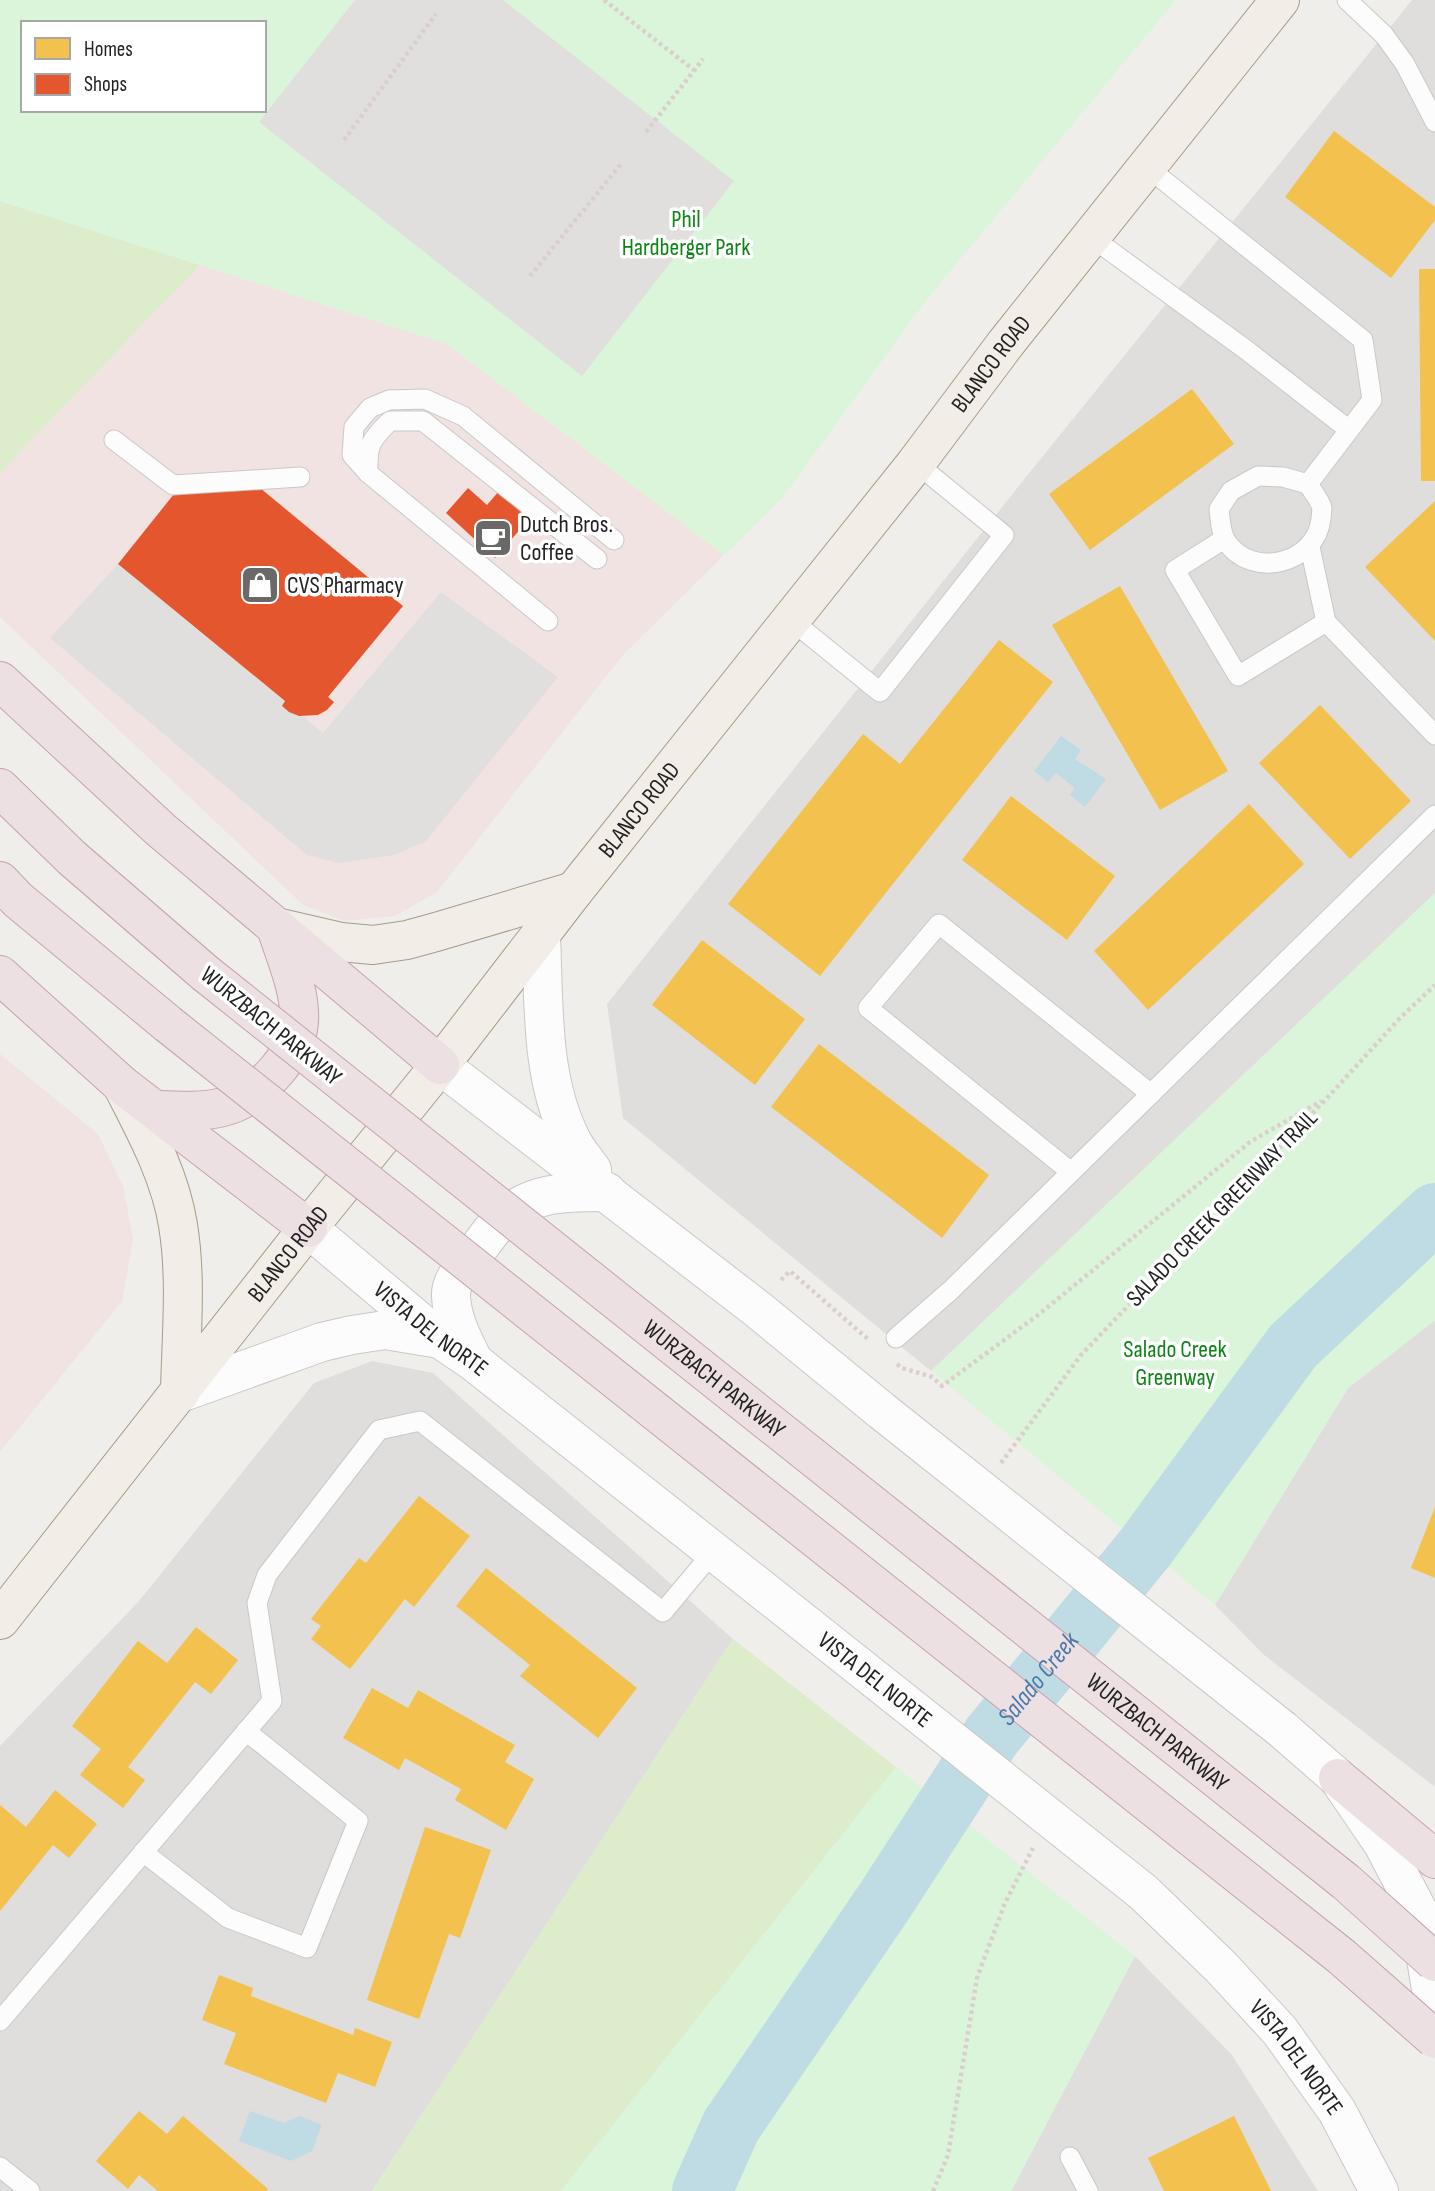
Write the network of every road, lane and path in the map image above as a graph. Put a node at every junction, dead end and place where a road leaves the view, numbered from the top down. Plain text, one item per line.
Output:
1 (604, 0) edge
2 (1280, 0) edge
3 (1347, 0) edge
4 (436, 14) dead end
5 (703, 59) dead end
6 (694, 70) junction
7 (1435, 122) edge
8 (646, 132) dead end
9 (344, 140) dead end
10 (621, 164) dead end
11 (1147, 167) junction
12 (1090, 237) junction
13 (530, 276) dead end
14 (1348, 429) junction
15 (114, 440) dead end
16 (916, 463) junction
17 (368, 474) junction
18 (300, 477) dead end
19 (1308, 484) junction
20 (1224, 539) junction
21 (614, 540) dead end
22 (1310, 547) junction
23 (597, 559) dead end
24 (791, 620) junction
25 (548, 621) dead end
26 (1326, 622) junction
27 (0, 681) edge
28 (1435, 735) edge
29 (0, 788) edge
30 (1435, 815) edge
31 (0, 881) edge
32 (574, 891) junction
33 (276, 927) junction
34 (541, 935) junction
35 (0, 975) edge
36 (1435, 985) edge
37 (440, 1065) junction
38 (122, 1085) junction
39 (1151, 1094) junction
40 (1328, 1097) junction
41 (155, 1110) junction
42 (1071, 1172) junction
43 (607, 1192) junction
44 (308, 1228) junction
45 (781, 1280) dead end
46 (896, 1338) dead end
47 (440, 1339) junction
48 (872, 1342) dead end
49 (892, 1359) dead end
50 (474, 1363) junction
51 (180, 1393) junction
52 (1001, 1463) dead end
53 (713, 1551) junction
54 (0, 1620) edge
55 (246, 1731) junction
56 (1338, 1779) junction
57 (1035, 1843) dead end
58 (144, 1852) junction
59 (1435, 1859) edge
60 (1435, 1962) edge
61 (1435, 2013) edge
62 (0, 2021) edge
63 (1435, 2039) edge
64 (1070, 2157) dead end
65 (0, 2167) edge
66 (30, 2191) edge
67 (933, 2191) edge
68 (1088, 2191) edge
69 (1379, 2191) edge

1 - 6 path
2 - 11 main road, BLANCO ROAD
3 - 7 lane
4 - 9 path
5 - 6 path
6 - 8 path
10 - 13 path
11 - 12 main road, BLANCO ROAD
11 - 14 lane
12 - 14 lane
12 - 16 main road, BLANCO ROAD
14 - 19 lane
15 - 18 lane
16 - 24 main road, BLANCO ROAD
16 - 24 lane
17 - 21 lane
17 - 23 lane
17 - 25 lane
19 - 20 lane
19 - 22 lane
20 - 22 lane
20 - 26 lane
22 - 26 lane
24 - 32 main road, BLANCO ROAD
26 - 28 lane
27 - 33 highway
29 - 60 highway, WURZBACH PARKWAY, bridge
30 - 39 lane
31 - 63 highway, bridge
32 - 33 main road
32 - 34 main road, BLANCO ROAD
33 - 37 highway
33 - 41 highway
34 - 37 main road, BLANCO ROAD
34 - 43 street
35 - 38 highway
36 - 40 path, SALADO CREEK GREENWAY TRAIL
37 - 43 street
37 - 44 main road, BLANCO ROAD
38 - 41 highway
38 - 51 main road
39 - 42 lane
39 - 42 lane
40 - 49 path
40 - 52 path, SALADO CREEK GREENWAY TRAIL
41 - 44 highway
42 - 46 lane
43 - 50 street
43 - 56 street, bridge
44 - 47 street, VISTA DEL NORTE
44 - 51 main road, BLANCO ROAD
45 - 48 path
47 - 50 street, VISTA DEL NORTE
47 - 51 street
50 - 53 street, VISTA DEL NORTE
51 - 54 main road, BLANCO ROAD
53 - 55 lane
53 - 69 street, VISTA DEL NORTE, bridge
55 - 58 lane
55 - 58 lane
56 - 59 highway
56 - 61 street
57 - 67 path
58 - 62 lane
64 - 68 lane
65 - 66 lane

